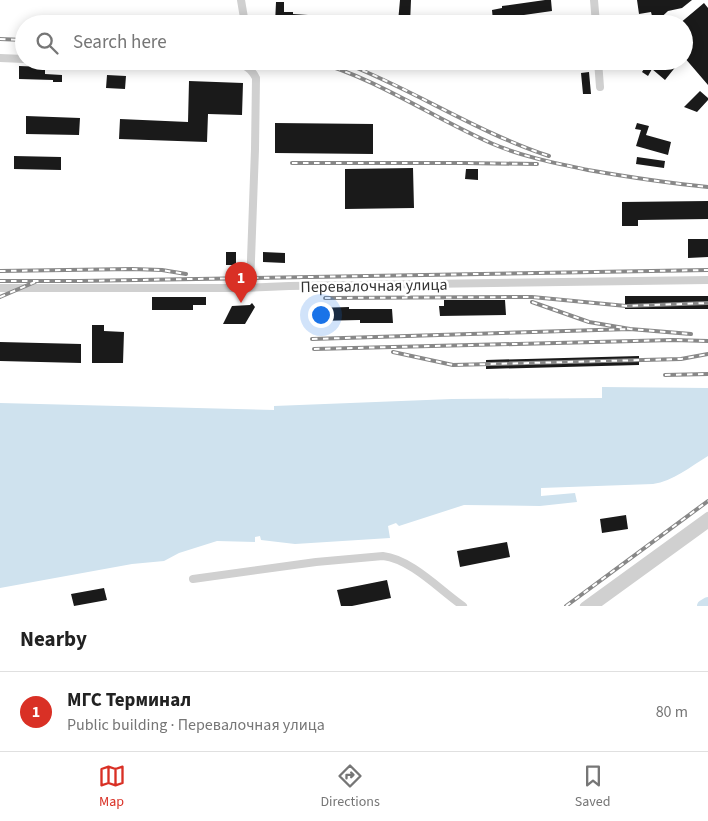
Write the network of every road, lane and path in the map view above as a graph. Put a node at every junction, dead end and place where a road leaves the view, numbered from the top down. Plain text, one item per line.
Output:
1 (241, 0) edge
2 (594, 0) edge
3 (244, 15) edge
4 (595, 15) edge
5 (0, 58) edge
6 (15, 59) edge
7 (251, 70) edge
8 (599, 70) edge
9 (600, 87) dead end
10 (708, 280) edge
11 (0, 288) edge
12 (250, 288) junction
13 (708, 516) edge
14 (708, 524) edge
15 (193, 579) dead end
16 (464, 606) edge
17 (584, 606) edge
18 (595, 606) edge

1 - 3 street
2 - 4 street
5 - 6 street
7 - 12 street
8 - 9 street
10 - 12 street, Перевалочная улица
11 - 12 street, Перевалочная улица
13 - 17 street
14 - 18 street
15 - 16 street

